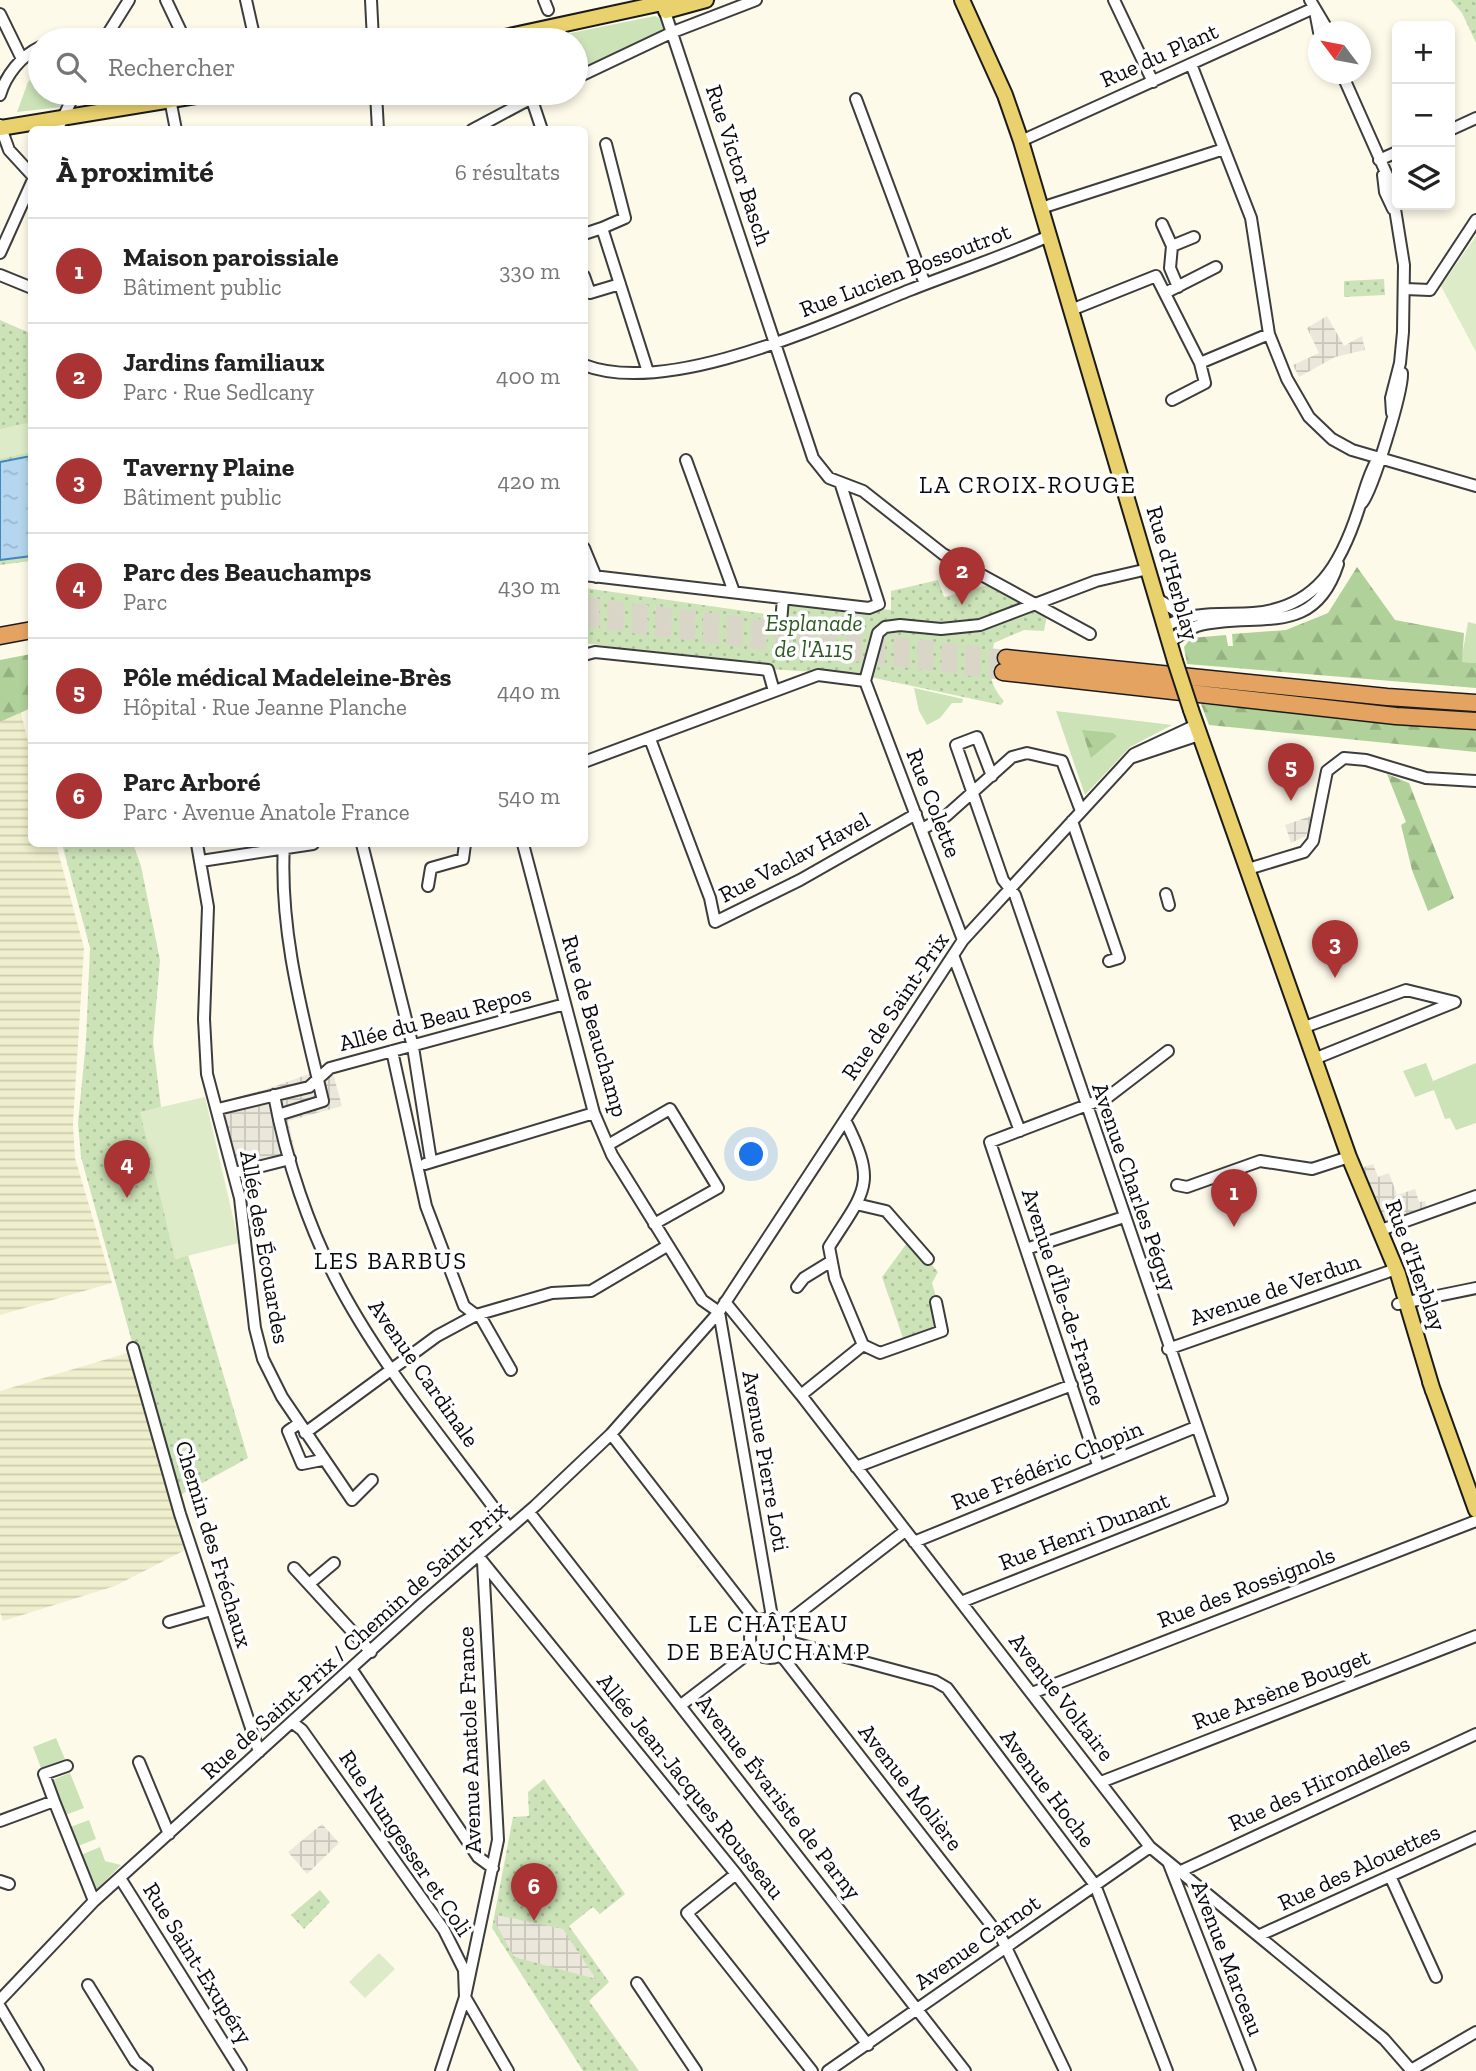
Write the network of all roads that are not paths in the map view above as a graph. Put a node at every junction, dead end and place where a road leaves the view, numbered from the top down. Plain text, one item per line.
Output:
1 (129, 0) edge
2 (166, 0) edge
3 (246, 0) edge
4 (371, 0) edge
5 (706, 0) edge
6 (756, 0) edge
7 (962, 0) edge
8 (1114, 0) edge
9 (666, 3) edge
10 (1313, 6) edge
11 (0, 14) edge
12 (1322, 21) edge
13 (112, 28) edge
14 (179, 28) edge
15 (252, 28) edge
16 (372, 28) edge
17 (550, 28) edge
18 (673, 32) junction
19 (28, 55) edge
20 (22, 59) junction
21 (1191, 64) junction
22 (588, 72) edge
23 (1153, 82) junction
24 (1346, 84) edge
25 (0, 95) edge
26 (856, 99) dead end
27 (117, 105) edge
28 (171, 105) edge
29 (377, 105) edge
30 (518, 105) edge
31 (538, 105) edge
32 (1476, 118) edge
33 (0, 120) edge
34 (61, 120) edge
35 (175, 126) edge
36 (379, 126) edge
37 (479, 126) edge
38 (541, 126) edge
39 (0, 127) edge
40 (1455, 128) edge
41 (1021, 141) junction
42 (606, 144) dead end
43 (3, 145) edge
44 (1224, 149) junction
45 (1392, 154) edge
46 (1379, 160) junction
47 (28, 171) edge
48 (28, 191) edge
49 (1041, 208) junction
50 (1476, 220) edge
51 (1162, 224) dead end
52 (602, 228) junction
53 (588, 232) edge
54 (1049, 236) junction
55 (1194, 237) dead end
56 (1172, 246) junction
57 (0, 253) edge
58 (1216, 267) dead end
59 (0, 275) edge
60 (620, 284) junction
61 (925, 284) junction
62 (28, 286) edge
63 (588, 287) edge
64 (1178, 287) junction
65 (1405, 289) junction
66 (1165, 293) junction
67 (1071, 310) junction
68 (1269, 334) junction
69 (775, 343) junction
70 (1199, 363) junction
71 (588, 366) edge
72 (648, 372) junction
73 (1172, 400) dead end
74 (1378, 458) junction
75 (686, 460) dead end
76 (841, 485) junction
77 (1476, 486) edge
78 (1346, 539) junction
79 (1148, 569) junction
80 (590, 576) edge
81 (734, 592) junction
82 (783, 598) junction
83 (1156, 598) junction
84 (1043, 607) junction
85 (1184, 617) junction
86 (781, 623) dead end
87 (1165, 627) junction
88 (28, 630) edge
89 (1090, 634) dead end
90 (0, 636) edge
91 (28, 641) edge
92 (1169, 642) junction
93 (0, 645) edge
94 (588, 654) edge
95 (864, 681) junction
96 (774, 691) junction
97 (1476, 703) edge
98 (1476, 721) edge
99 (1195, 723) junction
100 (650, 739) junction
101 (588, 761) edge
102 (992, 776) junction
103 (1476, 781) edge
104 (973, 793) junction
105 (1081, 811) junction
106 (916, 814) junction
107 (1072, 821) junction
108 (922, 829) junction
109 (198, 847) edge
110 (278, 847) edge
111 (284, 847) edge
112 (363, 847) edge
113 (465, 847) edge
114 (524, 847) edge
115 (201, 861) junction
116 (1248, 869) junction
117 (428, 886) dead end
118 (1012, 887) junction
119 (963, 940) junction
120 (953, 955) junction
121 (1109, 961) dead end
122 (565, 1004) junction
123 (1302, 1028) junction
124 (413, 1046) junction
125 (392, 1051) junction
126 (1168, 1051) dead end
127 (1314, 1059) junction
128 (318, 1077) junction
129 (274, 1096) junction
130 (1086, 1108) junction
131 (218, 1109) junction
132 (594, 1113) junction
133 (278, 1115) junction
134 (845, 1120) junction
135 (1020, 1131) junction
136 (608, 1145) junction
137 (1349, 1157) junction
138 (290, 1159) junction
139 (431, 1161) junction
140 (415, 1167) junction
141 (234, 1173) junction
142 (1177, 1185) dead end
143 (1476, 1196) edge
144 (856, 1204) junction
145 (1124, 1217) junction
146 (654, 1224) junction
147 (1381, 1230) junction
148 (667, 1246) junction
149 (1026, 1248) junction
150 (928, 1259) dead end
151 (830, 1262) junction
152 (1392, 1271) junction
153 (797, 1287) dead end
154 (1476, 1288) edge
155 (936, 1302) dead end
156 (1403, 1302) junction
157 (722, 1307) junction
158 (477, 1314) junction
159 (863, 1345) junction
160 (133, 1348) dead end
161 (1168, 1349) junction
162 (392, 1369) junction
163 (511, 1370) dead end
164 (1072, 1385) junction
165 (801, 1395) junction
166 (1195, 1427) junction
167 (302, 1429) junction
168 (611, 1434) junction
169 (322, 1460) junction
170 (1098, 1465) junction
171 (856, 1467) junction
172 (372, 1480) dead end
173 (1222, 1499) joint
174 (1476, 1510) edge
175 (529, 1512) junction
176 (1476, 1521) edge
177 (509, 1528) junction
178 (905, 1531) junction
179 (914, 1542) junction
180 (481, 1559) junction
181 (334, 1563) dead end
182 (294, 1568) dead end
183 (309, 1584) junction
184 (961, 1602) junction
185 (211, 1610) junction
186 (772, 1618) junction
187 (169, 1622) dead end
188 (757, 1622) junction
189 (785, 1625) junction
190 (1476, 1636) edge
191 (790, 1642) junction
192 (753, 1650) junction
193 (371, 1652) junction
194 (781, 1655) junction
195 (352, 1670) junction
196 (1032, 1693) junction
197 (681, 1705) junction
198 (293, 1723) junction
199 (1476, 1734) edge
200 (259, 1752) junction
201 (139, 1762) dead end
202 (68, 1766) dead end
203 (1101, 1782) junction
204 (54, 1801) junction
205 (0, 1821) edge
206 (169, 1834) junction
207 (1476, 1837) edge
208 (1150, 1847) junction
209 (1168, 1861) junction
210 (493, 1868) junction
211 (1181, 1871) junction
212 (736, 1874) junction
213 (1390, 1876) junction
214 (120, 1878) junction
215 (1095, 1885) junction
216 (94, 1901) junction
217 (1260, 1936) junction
218 (1006, 1946) junction
219 (1436, 1977) dead end
220 (637, 1983) dead end
221 (88, 1985) dead end
222 (465, 1997) junction
223 (0, 2000) edge
224 (0, 2007) edge
225 (917, 2010) junction
226 (1476, 2032) edge
227 (868, 2045) junction
228 (836, 2069) edge
229 (38, 2071) edge
230 (146, 2071) edge
231 (241, 2071) edge
232 (441, 2071) edge
233 (508, 2071) edge
234 (696, 2071) edge
235 (812, 2071) edge
236 (965, 2071) edge
237 (1065, 2071) edge
238 (1167, 2071) edge
239 (1250, 2071) edge
240 (1411, 2071) edge

1 - 13 street
2 - 14 street
3 - 15 street
4 - 16 street
5 - 9 main road
6 - 18 street
7 - 41 main road, Rue d'Herblay
8 - 23 street
9 - 17 main road
9 - 18 street, Rue Victor Basch
10 - 12 street
10 - 21 street, Rue du Plant
11 - 20 street
18 - 22 street
18 - 69 street, Rue Victor Basch
19 - 20 street
20 - 25 street
21 - 23 street, Rue du Plant
21 - 44 street
23 - 41 street, Rue du Plant
24 - 46 street
26 - 61 street
27 - 34 main road
28 - 35 street
29 - 36 street
30 - 37 street
31 - 38 street
32 - 40 street
33 - 34 main road
34 - 39 main road
39 - 43 street
41 - 49 main road, Rue d'Herblay
42 - 52 street
43 - 47 street
44 - 49 street
44 - 68 street
45 - 46 street
46 - 65 street
48 - 57 street
49 - 54 main road, Rue d'Herblay
50 - 65 street
51 - 56 street
52 - 53 street
52 - 60 street
54 - 61 street, Rue Lucien Bossoutrot
54 - 67 main road, Rue d'Herblay
55 - 56 street
56 - 64 street
58 - 64 street
59 - 62 street
60 - 63 street
60 - 72 street
61 - 69 street, Rue Lucien Bossoutrot
64 - 66 street
65 - 74 street
66 - 67 street
66 - 70 street
67 - 79 main road, Rue d'Herblay
68 - 70 street
68 - 74 street
69 - 72 street
69 - 76 street, Rue Victor Basch
70 - 73 street
71 - 72 street
74 - 77 street
74 - 78 street
75 - 81 street
76 - 82 street
76 - 84 street
78 - 85 street
78 - 92 street
79 - 83 main road, Rue d'Herblay
79 - 84 street
80 - 81 street
81 - 82 street
82 - 86 street
83 - 85 street
83 - 87 main road, Rue d'Herblay
84 - 89 street
84 - 95 street
85 - 87 street
87 - 92 main road, Rue d'Herblay
88 - 90 highway
91 - 93 highway
92 - 99 main road, Rue d'Herblay, bridge
94 - 96 street
95 - 96 street
95 - 106 street, Rue Colette
96 - 100 street
97 - 98 highway
99 - 105 street, Rue de Saint-Prix
99 - 116 main road, Rue d'Herblay
100 - 101 street
100 - 106 street, Rue Vaclav Havel
102 - 104 street
102 - 104 street, Avenue Charles Péguy
102 - 105 street
103 - 116 street
104 - 108 street
104 - 118 street, Avenue Charles Péguy
105 - 107 street, Rue de Saint-Prix
106 - 108 street, Rue Colette
107 - 118 street, Rue de Saint-Prix
107 - 121 street
108 - 119 street, Rue Colette
109 - 115 street, Allée des Écouardes
110 - 115 street
111 - 128 street
112 - 124 street
113 - 117 street
114 - 122 street, Rue de Beauchamp
115 - 131 street, Allée des Écouardes
116 - 123 main road, Rue d'Herblay
118 - 119 street, Rue de Saint-Prix
118 - 130 street, Avenue Charles Péguy
119 - 120 street, Rue de Saint-Prix
120 - 134 street, Rue de Saint-Prix
120 - 135 street
122 - 124 street, Allée du Beau Repos
122 - 132 street, Rue de Beauchamp
123 - 127 main road, Rue d'Herblay
123 - 127 street
124 - 125 street, Allée du Beau Repos
124 - 139 street
125 - 128 street, Allée du Beau Repos
125 - 140 street
126 - 130 street
127 - 137 main road, Rue d'Herblay
128 - 129 street, Allée du Beau Repos
128 - 133 street
129 - 131 street, Allée du Beau Repos
129 - 133 street, Avenue Cardinale
130 - 135 street
130 - 145 street, Avenue Charles Péguy
131 - 141 street, Allée des Écouardes
132 - 136 street, Rue de Beauchamp
132 - 139 street
133 - 138 street, Avenue Cardinale
134 - 144 street
134 - 157 street, Rue de Saint-Prix
135 - 149 street, Avenue d'Île-de-France
136 - 146 street, Rue de Beauchamp
136 - 146 street
137 - 142 street
137 - 147 main road, Rue d'Herblay
137 - 152 main road, Rue d'Herblay
138 - 141 street
138 - 162 street, Avenue Cardinale
139 - 140 street
140 - 158 street
141 - 167 street, Allée des Écouardes
143 - 147 street
144 - 150 street
144 - 151 street
145 - 149 street
145 - 161 street, Avenue Charles Péguy
146 - 148 street, Rue de Beauchamp
147 - 152 main road, Rue d'Herblay
148 - 157 street, Rue de Beauchamp
148 - 158 street
149 - 164 street, Avenue d'Île-de-France
151 - 153 street
151 - 159 street
152 - 156 main road, Rue d'Herblay
152 - 161 street, Avenue de Verdun
154 - 156 street
155 - 159 street
156 - 174 main road, Rue d'Herblay
157 - 165 street, Avenue Voltaire
157 - 168 street, Rue de Saint-Prix / Chemin de Saint-Prix
157 - 186 street, Avenue Pierre Loti
158 - 162 street
158 - 163 street
159 - 165 street
160 - 185 street, Chemin des Fréchaux
161 - 166 street, Avenue Charles Péguy
162 - 167 street
162 - 177 street, Avenue Cardinale
164 - 170 street, Avenue d'Île-de-France
164 - 171 street
165 - 171 street, Avenue Voltaire
166 - 170 street, Rue Frédéric Chopin
166 - 173 street, Avenue Charles Péguy
167 - 169 street, Allée des Écouardes
167 - 169 street
168 - 175 street, Rue de Saint-Prix / Chemin de Saint-Prix
168 - 188 street
169 - 172 street, Allée des Écouardes
170 - 179 street, Rue Frédéric Chopin
171 - 178 street, Avenue Voltaire
173 - 184 street, Rue Henri Dunant
175 - 177 street, Rue de Saint-Prix / Chemin de Saint-Prix
175 - 197 street, Avenue Évariste de Parny
176 - 196 street, Rue des Rossignols
177 - 180 street, Rue de Saint-Prix / Chemin de Saint-Prix
178 - 179 street, Avenue Voltaire
178 - 189 street
179 - 184 street, Avenue Voltaire
180 - 193 street, Rue de Saint-Prix / Chemin de Saint-Prix
180 - 210 street, Avenue Anatole France
180 - 212 street, Allée Jean-Jacques Rousseau
181 - 183 street
182 - 183 street
183 - 193 street
184 - 196 street, Avenue Voltaire
185 - 187 street
185 - 200 street, Chemin des Fréchaux
186 - 188 street
186 - 189 street
188 - 192 street
189 - 191 street
190 - 203 street, Rue Arsène Bouget
191 - 194 street
191 - 215 street, Avenue Hoche
192 - 194 street
192 - 197 street
193 - 195 street, Rue de Saint-Prix / Chemin de Saint-Prix
194 - 218 street, Avenue Molière
195 - 198 street, Rue de Saint-Prix / Chemin de Saint-Prix
195 - 210 street
196 - 203 street, Avenue Voltaire
197 - 225 street, Avenue Évariste de Parny
198 - 200 street, Rue de Saint-Prix / Chemin de Saint-Prix
198 - 222 street, Rue Nungesser et Coli
199 - 211 street, Rue des Hirondelles
200 - 206 street, Rue de Saint-Prix / Chemin de Saint-Prix
201 - 206 street
202 - 204 street
203 - 208 street, Avenue Voltaire
204 - 205 street
204 - 216 street
206 - 214 street, Rue de Saint-Prix / Chemin de Saint-Prix
207 - 213 street, Rue des Alouettes
208 - 209 street, Avenue Voltaire
208 - 215 street, Avenue Carnot
209 - 211 street, Avenue Voltaire
209 - 239 street, Avenue Marceau
210 - 222 street, Avenue Anatole France
211 - 217 street, Avenue Voltaire
212 - 227 street, Allée Jean-Jacques Rousseau
212 - 235 street
213 - 217 street, Rue des Alouettes
213 - 219 street
214 - 216 street, Rue de Saint-Prix / Chemin de Saint-Prix
214 - 231 street, Rue Saint-Exupéry
215 - 218 street, Avenue Carnot
215 - 238 street, Avenue Hoche
216 - 223 street, Rue de Saint-Prix / Chemin de Saint-Prix
217 - 240 street, Avenue Voltaire
218 - 225 street, Avenue Carnot
218 - 237 street, Avenue Molière
220 - 234 street
221 - 230 street
222 - 232 street, Avenue Anatole France
222 - 233 street
224 - 229 street
225 - 227 street, Avenue Carnot
225 - 236 street, Avenue Évariste de Parny
226 - 240 street
227 - 228 street, Avenue Carnot

